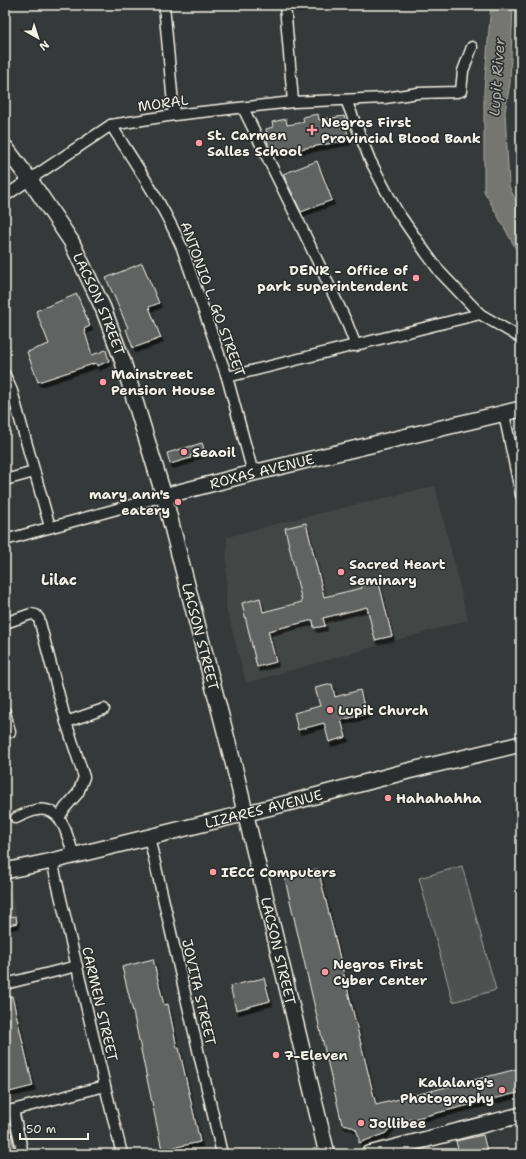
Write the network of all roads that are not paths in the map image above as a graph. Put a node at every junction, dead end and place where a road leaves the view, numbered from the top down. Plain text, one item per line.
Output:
1 (164, 5) edge
2 (285, 5) edge
3 (472, 47) dead end
4 (346, 100) junction
5 (293, 102) junction
6 (243, 108) junction
7 (174, 115) junction
8 (111, 124) junction
9 (5, 147) edge
10 (30, 180) junction
11 (5, 196) edge
12 (480, 314) junction
13 (521, 338) edge
14 (356, 346) junction
15 (5, 375) edge
16 (227, 377) junction
17 (521, 409) edge
18 (504, 414) junction
19 (34, 472) junction
20 (253, 473) junction
21 (5, 480) edge
22 (521, 495) edge
23 (164, 496) junction
24 (50, 528) junction
25 (5, 540) edge
26 (5, 623) edge
27 (104, 709) dead end
28 (5, 712) edge
29 (66, 722) junction
30 (10, 732) dead end
31 (521, 744) edge
32 (244, 813) junction
33 (16, 818) dead end
34 (59, 818) junction
35 (149, 837) junction
36 (74, 855) junction
37 (52, 861) junction
38 (5, 871) edge
39 (77, 966) junction
40 (5, 984) edge
41 (105, 1086) junction
42 (9, 1111) edge
43 (521, 1115) edge
44 (23, 1154) edge
45 (122, 1154) edge
46 (222, 1154) edge
47 (327, 1154) edge
48 (368, 1154) edge

1 - 7 street
2 - 5 street
3 - 4 street, MORAL
4 - 5 street, MORAL
4 - 12 street
5 - 6 street, MORAL
6 - 7 street, MORAL
6 - 14 street
7 - 8 street, MORAL
8 - 10 street, MORAL
8 - 16 street, ANTONIO L. GO STREET
9 - 10 main road, LACSON STREET
10 - 11 street, MORAL
10 - 23 main road, LACSON STREET
12 - 13 street
12 - 14 street
14 - 16 street
15 - 19 street
16 - 20 street, ANTONIO L. GO STREET
17 - 18 main road, ROXAS AVENUE
18 - 20 main road, ROXAS AVENUE
18 - 22 street
19 - 21 street
19 - 24 street
20 - 23 main road, ROXAS AVENUE
23 - 24 street, ROXAS AVENUE
23 - 32 main road, LACSON STREET
24 - 25 street, ROXAS AVENUE
26 - 29 street
27 - 29 street
28 - 30 street
29 - 34 street
31 - 32 main road, LIZARES AVENUE
32 - 35 main road, LIZARES AVENUE
32 - 47 main road, LACSON STREET
33 - 34 street
34 - 36 street
35 - 36 main road, LIZARES AVENUE
35 - 46 street, JOVITA STREET
36 - 37 main road, LIZARES AVENUE
37 - 38 main road, LIZARES AVENUE
37 - 39 street, CARMEN STREET
39 - 40 street
39 - 41 street, CARMEN STREET
41 - 42 street
41 - 45 street, CARMEN STREET
42 - 44 street
43 - 48 main road

